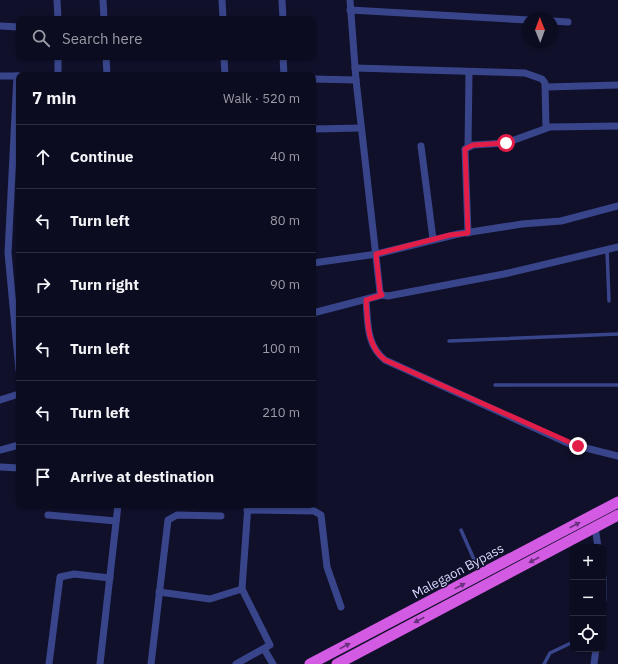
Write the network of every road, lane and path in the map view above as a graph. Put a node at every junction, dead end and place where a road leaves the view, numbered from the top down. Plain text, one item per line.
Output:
1 (57, 0) edge
2 (103, 0) edge
3 (222, 0) edge
4 (282, 0) edge
5 (350, 0) edge
6 (350, 10) junction
7 (58, 16) edge
8 (104, 16) edge
9 (223, 16) edge
10 (283, 16) edge
11 (522, 20) edge
12 (558, 21) edge
13 (568, 22) dead end
14 (0, 26) edge
15 (16, 27) edge
16 (58, 60) edge
17 (106, 60) edge
18 (224, 60) edge
19 (284, 60) edge
20 (355, 68) junction
21 (58, 72) edge
22 (106, 72) edge
23 (225, 72) edge
24 (284, 72) edge
25 (470, 72) junction
26 (0, 76) edge
27 (16, 76) edge
28 (316, 79) edge
29 (356, 80) junction
30 (618, 85) edge
31 (547, 87) junction
32 (618, 126) edge
33 (361, 128) junction
34 (546, 128) junction
35 (316, 129) edge
36 (16, 142) edge
37 (421, 146) dead end
38 (468, 146) junction
39 (16, 206) edge
40 (618, 206) edge
41 (10, 207) junction
42 (468, 233) junction
43 (433, 239) junction
44 (618, 247) edge
45 (607, 250) junction
46 (376, 254) junction
47 (316, 263) edge
48 (382, 295) junction
49 (366, 300) junction
50 (609, 301) dead end
51 (316, 312) edge
52 (618, 334) edge
53 (16, 338) edge
54 (449, 341) dead end
55 (495, 385) dead end
56 (618, 385) edge
57 (16, 395) edge
58 (0, 400) edge
59 (16, 446) edge
60 (0, 450) edge
61 (618, 456) edge
62 (0, 467) edge
63 (16, 468) edge
64 (618, 502) edge
65 (118, 508) edge
66 (247, 508) edge
67 (48, 515) dead end
68 (618, 515) edge
69 (220, 516) dead end
70 (116, 522) junction
71 (595, 527) junction
72 (460, 530) dead end
73 (598, 544) edge
74 (481, 574) junction
75 (110, 578) junction
76 (242, 589) junction
77 (159, 592) junction
78 (341, 607) dead end
79 (570, 643) edge
80 (264, 649) junction
81 (596, 652) edge
82 (48, 664) edge
83 (100, 664) edge
84 (151, 664) edge
85 (236, 664) edge
86 (273, 664) edge
87 (310, 664) edge
88 (337, 664) edge
89 (544, 664) edge
90 (594, 664) edge

1 - 7 street
2 - 8 street
3 - 9 street
4 - 10 street
5 - 6 street
6 - 11 street
6 - 20 street
12 - 13 street
14 - 15 street
16 - 21 street
17 - 22 street
18 - 23 street
19 - 24 street
20 - 25 street
20 - 29 street
25 - 31 street
25 - 38 street
26 - 27 street
28 - 29 street
29 - 33 street
30 - 31 street
31 - 34 street
32 - 34 street
33 - 35 street
33 - 46 street
34 - 38 street
36 - 41 street
37 - 43 street
38 - 42 street
39 - 41 street
40 - 42 street
41 - 53 street
42 - 43 street
43 - 46 street
44 - 45 street
45 - 48 street
45 - 50 lane
46 - 47 street
46 - 48 street
48 - 49 street
49 - 51 street
49 - 61 street
52 - 54 lane
55 - 56 lane
57 - 58 street
59 - 60 street
62 - 63 street
74 -> 64 highway, Malegaon Bypass
65 - 70 street
66 - 76 street
66 - 78 street
67 - 70 street
68 - 71 highway, Malegaon Bypass
69 - 77 street
70 - 75 street
71 - 73 street
71 -> 88 highway, Malegaon Bypass
72 - 74 lane
87 -> 74 highway, Malegaon Bypass
75 - 82 street
75 - 83 street
76 - 77 street
76 - 80 street
77 - 84 street
79 - 89 lane
80 - 85 street
80 - 86 street
81 - 90 street

